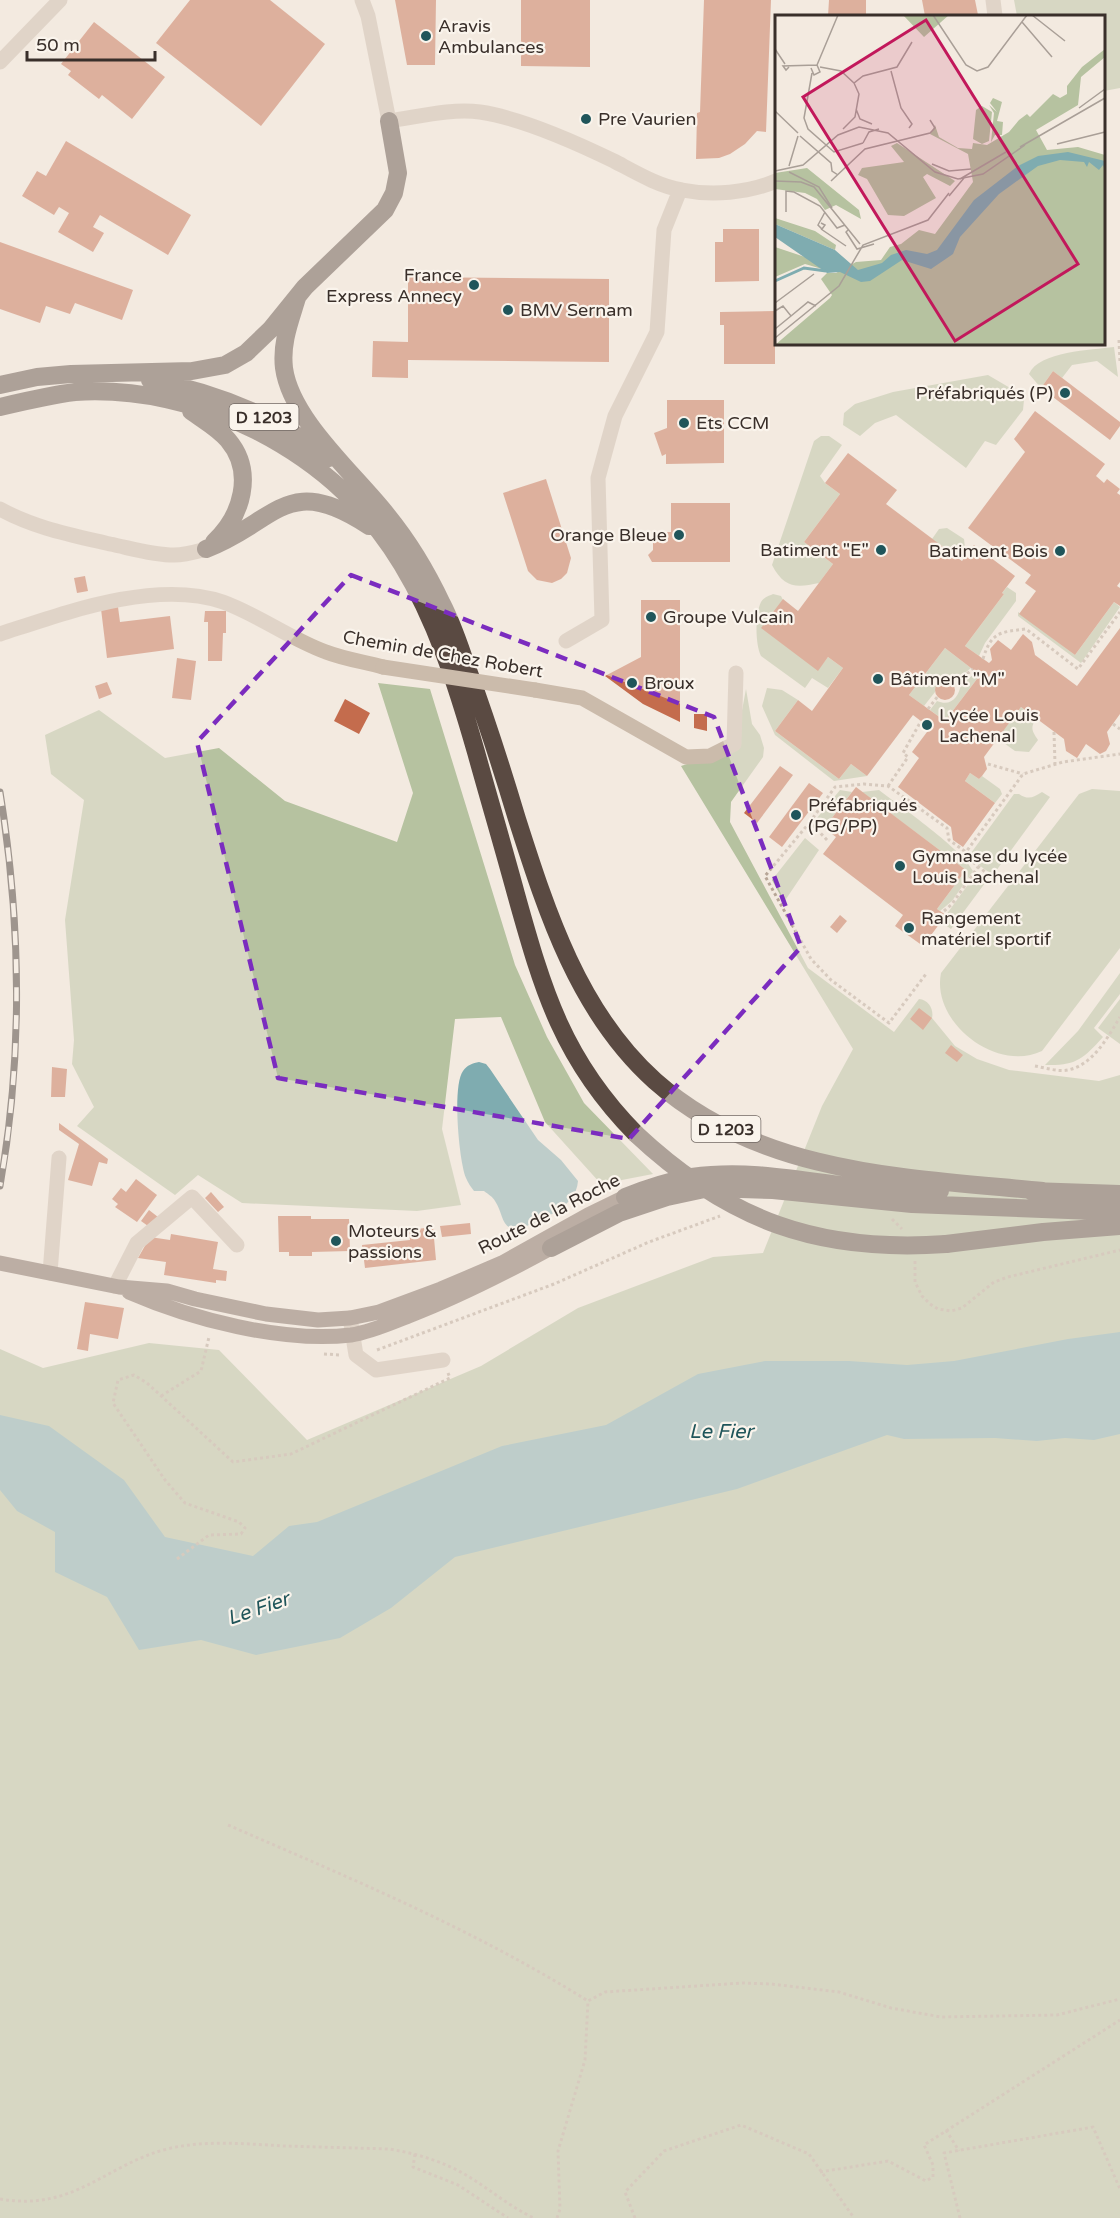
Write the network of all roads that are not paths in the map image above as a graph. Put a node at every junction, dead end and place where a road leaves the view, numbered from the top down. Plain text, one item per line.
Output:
1 (60, 0) edge
2 (362, 0) edge
3 (993, 0) edge
4 (995, 15) edge
5 (0, 62) edge
6 (389, 121) junction
7 (775, 182) edge
8 (680, 190) junction
9 (297, 298) junction
10 (113, 374) junction
11 (0, 385) edge
12 (179, 403) junction
13 (0, 407) edge
14 (0, 509) edge
15 (386, 514) junction
16 (385, 539) junction
17 (206, 549) junction
18 (0, 634) edge
19 (566, 641) dead end
20 (736, 673) dead end
21 (59, 1158) dead end
22 (1042, 1191) junction
23 (1120, 1194) edge
24 (625, 1197) joint
25 (1120, 1212) edge
26 (1120, 1226) edge
27 (237, 1245) dead end
28 (551, 1248) joint
29 (0, 1263) edge
30 (50, 1273) junction
31 (117, 1287) junction
32 (350, 1318) junction
33 (352, 1335) junction
34 (443, 1360) road end

1 - 5 street
2 - 6 street
3 - 4 street
6 - 8 street
6 - 9 highway
7 - 8 street
8 - 19 street
9 - 10 highway
9 - 15 highway
10 - 11 highway, D 1203
10 - 15 highway, D 1203
12 - 13 highway, D 1203
12 - 16 highway, D 1203
12 - 17 highway
14 - 17 street
15 - 22 highway, D 1203
16 - 17 highway
16 - 26 highway, D 1203, bridge
18 - 20 street, Chemin de Chez Robert, bridge
21 - 30 street
22 - 23 highway, D 1203
22 - 24 highway, Route de la Roche / D 1203
24 - 32 main road, Route de la Roche / D 1203
25 - 28 highway, Route de la Roche / D 1203
27 - 31 street
28 - 33 main road, D 1203
29 - 30 main road, Route de la Roche / D 1203
30 - 31 main road, Route de la Roche / D 1203
31 - 32 main road, Route de la Roche / D 1203
31 - 33 main road, Route de la Roche / D 1203
32 - 33 street
33 - 34 street

